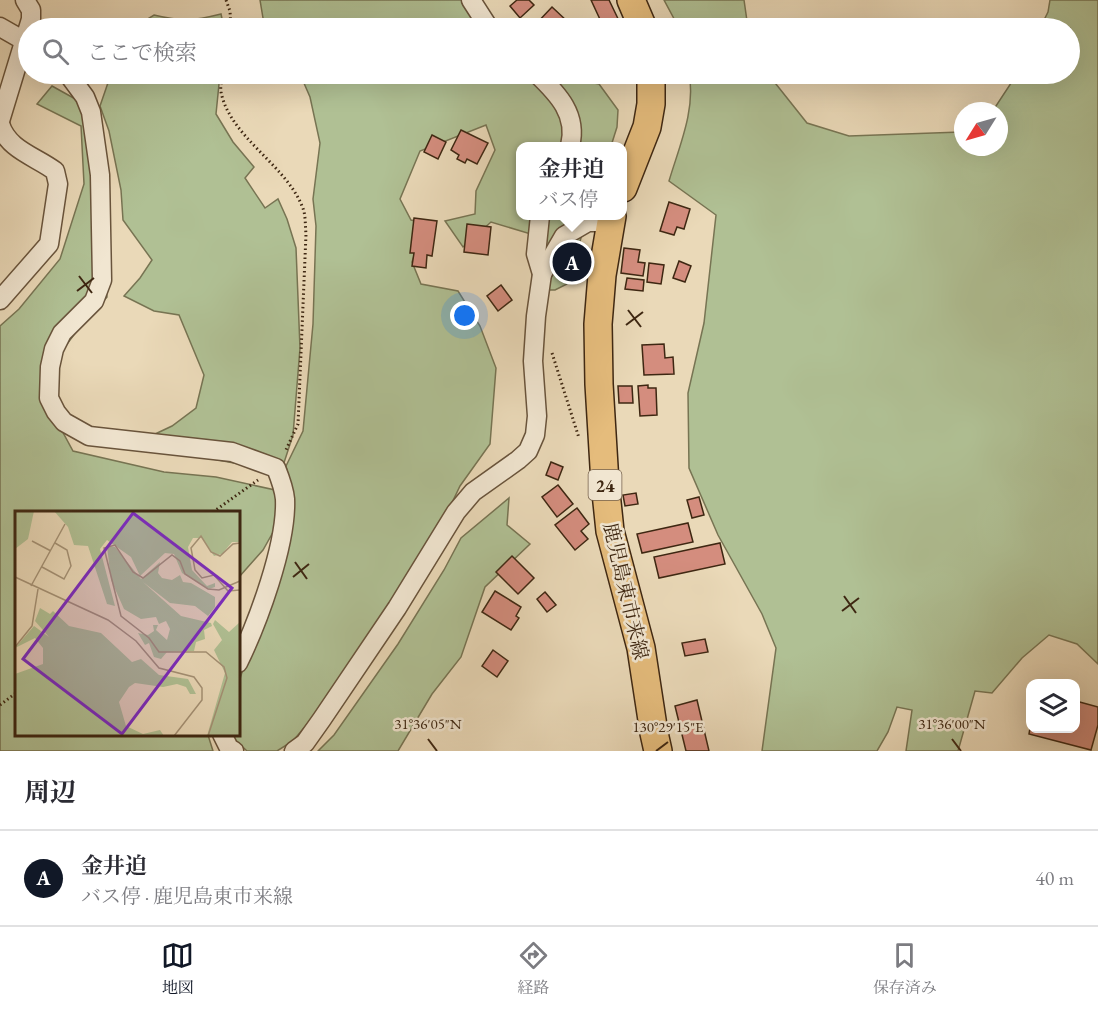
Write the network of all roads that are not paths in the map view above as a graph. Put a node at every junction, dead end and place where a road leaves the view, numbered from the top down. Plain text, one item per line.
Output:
1 (26, 0) edge
2 (471, 0) edge
3 (631, 0) edge
4 (31, 18) edge
5 (483, 18) edge
6 (639, 18) edge
7 (0, 27) edge
8 (18, 37) edge
9 (18, 69) edge
10 (75, 84) edge
11 (548, 84) edge
12 (651, 84) edge
13 (0, 122) edge
14 (570, 142) edge
15 (627, 178) edge
16 (540, 220) edge
17 (603, 220) edge
18 (611, 220) edge
19 (542, 274) junction
20 (0, 300) edge
21 (240, 658) edge
22 (223, 736) edge
23 (234, 751) edge
24 (294, 751) edge
25 (658, 751) edge

1 - 4 street
2 - 5 street
3 - 6 main road
7 - 8 street
9 - 13 street
10 - 21 street
11 - 14 street
12 - 15 main road
13 - 20 street
16 - 19 street
17 - 19 street
18 - 25 main road, 鹿児島東市来線 / 24
19 - 24 street
22 - 23 street

